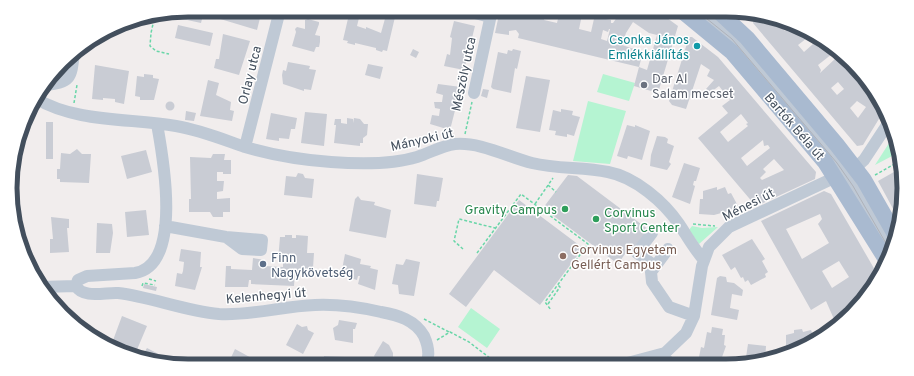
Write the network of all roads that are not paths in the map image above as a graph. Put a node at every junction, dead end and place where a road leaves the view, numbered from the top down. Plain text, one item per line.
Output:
1 (278, 17) edge
2 (490, 17) edge
3 (695, 17) edge
4 (697, 17) edge
5 (718, 17) edge
6 (720, 17) edge
7 (73, 61) edge
8 (52, 84) edge
9 (474, 93) road end
10 (41, 101) edge
11 (157, 124) junction
12 (886, 127) edge
13 (245, 147) junction
14 (846, 173) junction
15 (165, 226) junction
16 (891, 230) edge
17 (652, 233) dead end
18 (226, 237) dead end
19 (888, 243) edge
20 (668, 249) dead end
21 (884, 254) edge
22 (704, 260) junction
23 (655, 266) junction
24 (76, 286) junction
25 (49, 287) edge
26 (694, 316) junction
27 (427, 359) edge
28 (666, 359) edge

1 - 13 street, Orlay utca
2 - 9 street, Mészöly utca
3 - 14 main road, Bartók Béla út
4 - 5 main road
6 - 14 main road, Bartók Béla út
7 - 8 street
10 - 11 street
11 - 13 street, Mányoki út
11 - 15 street
12 - 14 street
13 - 22 street, Mányoki út
14 - 16 main road, Bartók Béla út
14 - 19 street, Bartók Béla út
14 - 21 main road, Bartók Béla út
14 - 22 street, Ménesi út
15 - 18 street
15 - 24 street
17 - 23 street
20 - 23 street
22 - 26 street, Ménesi út
23 - 26 street
24 - 25 street, Kelenhegyi út
24 - 27 street, Kelenhegyi út
26 - 28 street, Ménesi út

